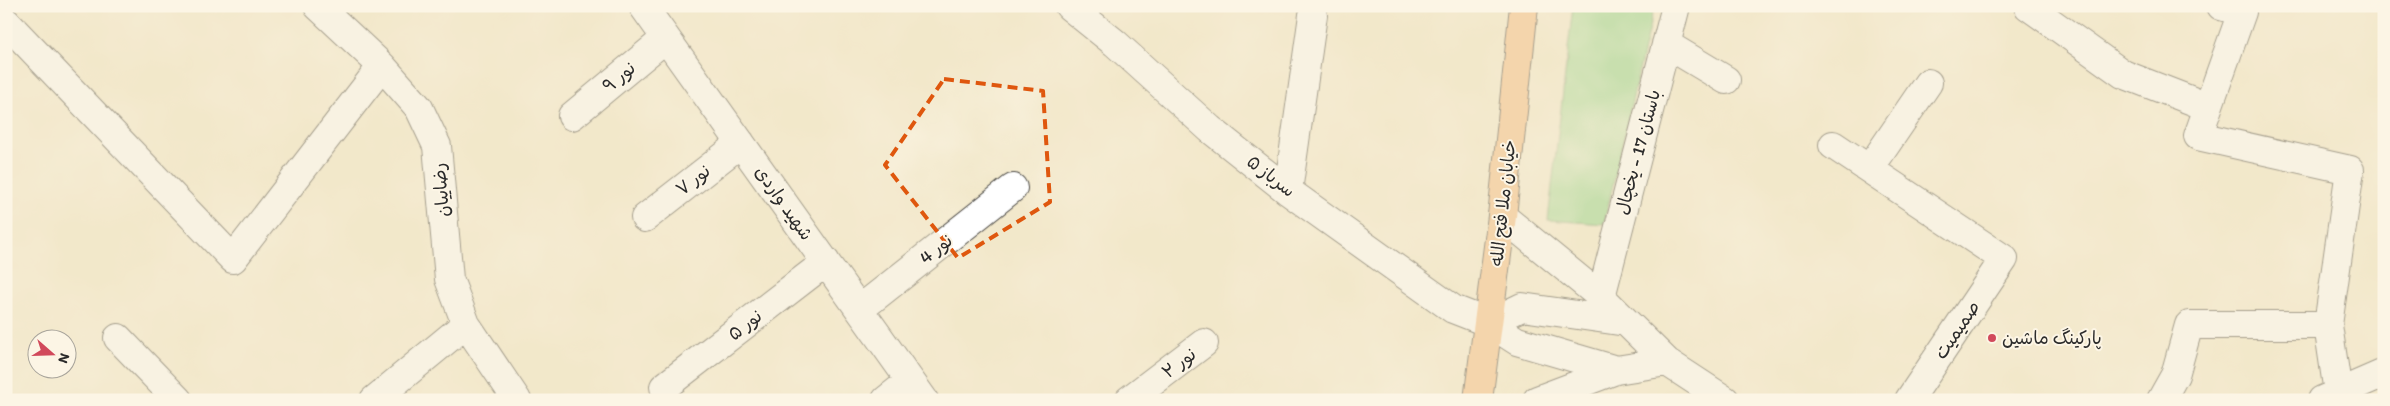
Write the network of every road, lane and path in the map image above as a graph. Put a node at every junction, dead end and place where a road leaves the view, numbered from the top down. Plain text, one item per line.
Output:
1 (318, 6) edge
2 (643, 6) edge
3 (1069, 6) edge
4 (1524, 6) edge
5 (1676, 6) edge
6 (2028, 6) edge
7 (2221, 6) edge
8 (1313, 15) dead end
9 (6, 22) edge
10 (666, 38) junction
11 (1666, 44) junction
12 (382, 66) junction
13 (1726, 80) dead end
14 (1928, 83) dead end
15 (2208, 107) junction
16 (572, 116) dead end
17 (741, 143) junction
18 (1833, 144) dead end
19 (1870, 168) junction
20 (1013, 188) dead end
21 (1288, 191) junction
22 (1502, 216) junction
23 (645, 218) dead end
24 (826, 262) junction
25 (1600, 297) junction
26 (860, 309) junction
27 (1626, 322) junction
28 (1489, 323) junction
29 (466, 324) junction
30 (2328, 324) junction
31 (118, 338) dead end
32 (1204, 344) dead end
33 (1667, 362) junction
34 (1616, 370) junction
35 (2384, 373) edge
36 (664, 387) dead end
37 (917, 390) edge
38 (2330, 396) edge
39 (178, 400) edge
40 (374, 400) edge
41 (517, 400) edge
42 (886, 400) edge
43 (1129, 400) edge
44 (1478, 400) edge
45 (1537, 400) edge
46 (1725, 400) edge
47 (1910, 400) edge
48 (2161, 400) edge

1 - 12 street, رضاییان
2 - 10 street, شهید واردی
3 - 21 street, سرباز ۵
4 - 22 main road, خیابان ملا فتح الله
5 - 11 street, باستان 17 - یخچال
6 - 15 street
7 - 15 street
8 - 21 street
9 - 12 street
10 - 16 street, نور ۹
10 - 17 street, شهید واردی
11 - 13 street
11 - 25 street, باستان 17 - یخچال
12 - 29 street, رضاییان
14 - 19 street
15 - 30 street
17 - 23 street, نور ۷
17 - 24 street, شهید واردی
18 - 19 street
19 - 47 street, صمیمیت
20 - 26 street, نور 4
21 - 28 street, سرباز ۵
22 - 25 street
22 - 28 main road, خیابان ملا فتح الله
24 - 26 street, شهید واردی
24 - 36 street, نور ۵
25 - 27 street
26 - 37 street, شهید واردی
27 - 28 street
27 - 33 street
28 - 34 street, سرباز ۵
28 - 44 main road, خیابان ملا فتح الله
29 - 40 street
29 - 41 street, رضاییان
30 - 38 street
30 - 48 street
31 - 39 street
32 - 43 street, نور ۲
33 - 34 street
33 - 46 street
34 - 45 street
35 - 38 street
37 - 42 street

